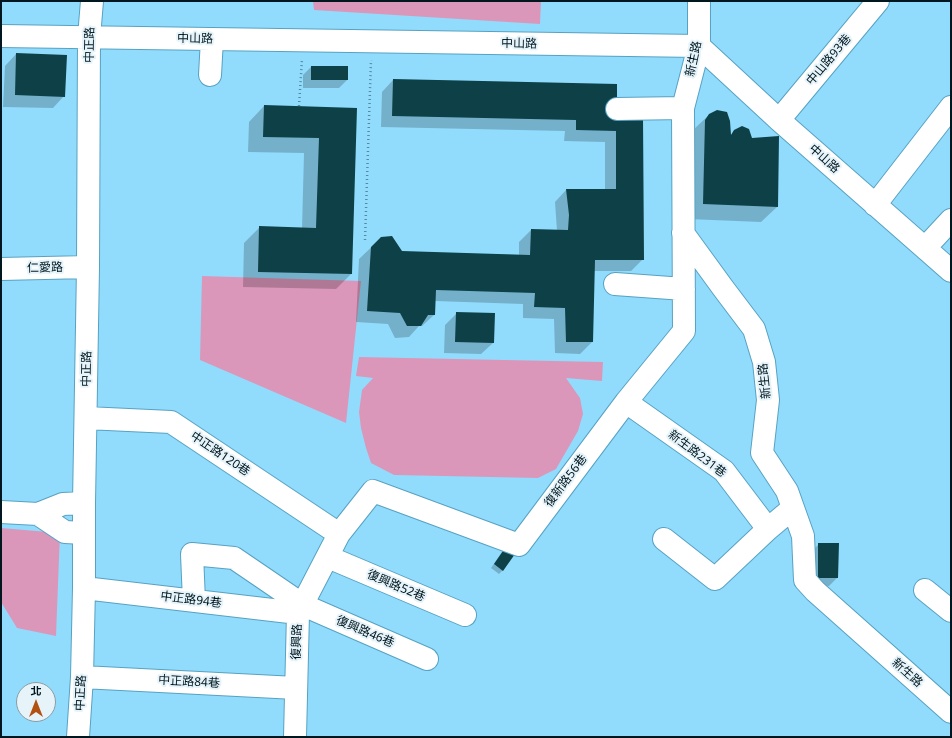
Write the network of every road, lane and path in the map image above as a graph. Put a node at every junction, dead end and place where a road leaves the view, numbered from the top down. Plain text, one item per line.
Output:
1 (92, 1) edge
2 (699, 1) edge
3 (878, 1) edge
4 (1, 36) edge
5 (89, 37) junction
6 (212, 39) junction
7 (303, 40) junction
8 (372, 42) junction
9 (699, 46) junction
10 (210, 75) dead end
11 (299, 106) dead end
12 (951, 107) edge
13 (683, 108) junction
14 (617, 109) dead end
15 (779, 120) junction
16 (875, 205) junction
17 (951, 220) edge
18 (683, 233) junction
19 (365, 240) dead end
20 (925, 248) junction
21 (88, 267) junction
22 (1, 269) edge
23 (951, 271) edge
24 (615, 284) dead end
25 (684, 289) junction
26 (626, 402) junction
27 (86, 418) junction
28 (84, 503) junction
29 (793, 508) junction
30 (1, 512) edge
31 (38, 514) junction
32 (768, 528) junction
33 (84, 532) junction
34 (339, 534) junction
35 (664, 539) dead end
36 (328, 557) junction
37 (84, 588) junction
38 (925, 590) dead end
39 (194, 601) junction
40 (300, 609) junction
41 (951, 611) edge
42 (465, 615) dead end
43 (427, 659) dead end
44 (82, 676) junction
45 (296, 688) junction
46 (951, 712) edge
47 (78, 737) edge
48 (295, 737) edge

1 - 5 street, 中正路
2 - 9 street, 新生路
3 - 15 street, 中山路93巷
4 - 5 street, 中山路
5 - 6 street, 中山路
5 - 21 street, 中正路
6 - 7 street, 中山路
6 - 10 street
7 - 8 street, 中山路
7 - 11 path
8 - 9 street, 中山路
8 - 19 path
9 - 13 street, 新生路
9 - 15 street, 中山路
12 - 16 street
13 - 14 street
13 - 18 street, 新生路
15 - 16 street, 中山路
16 - 20 street, 中山路
17 - 20 street
18 - 25 street, 復新路56巷
18 - 29 street, 新生路
20 - 23 street, 中山路
21 - 22 street, 仁愛路
21 - 27 street, 中正路
24 - 25 street
25 - 26 street, 復新路56巷
26 - 32 street, 新生路231巷
26 - 34 street, 復新路56巷
27 - 28 street, 中正路
27 - 34 street, 中正路120巷
28 - 31 street
28 - 33 street, 中正路
29 - 32 street
29 - 46 street, 新生路
30 - 31 street
31 - 33 street
32 - 35 street
33 - 37 street, 中正路
34 - 36 street, 復興路
36 - 40 street, 復興路
36 - 42 street, 復興路52巷
37 - 39 street, 中正路94巷
37 - 44 street, 中正路
38 - 41 street
39 - 40 street, 中正路94巷
39 - 40 street
40 - 43 street, 復興路46巷
40 - 45 street, 復興路
44 - 45 street, 中正路84巷
44 - 47 street, 中正路
45 - 48 street, 復興路

